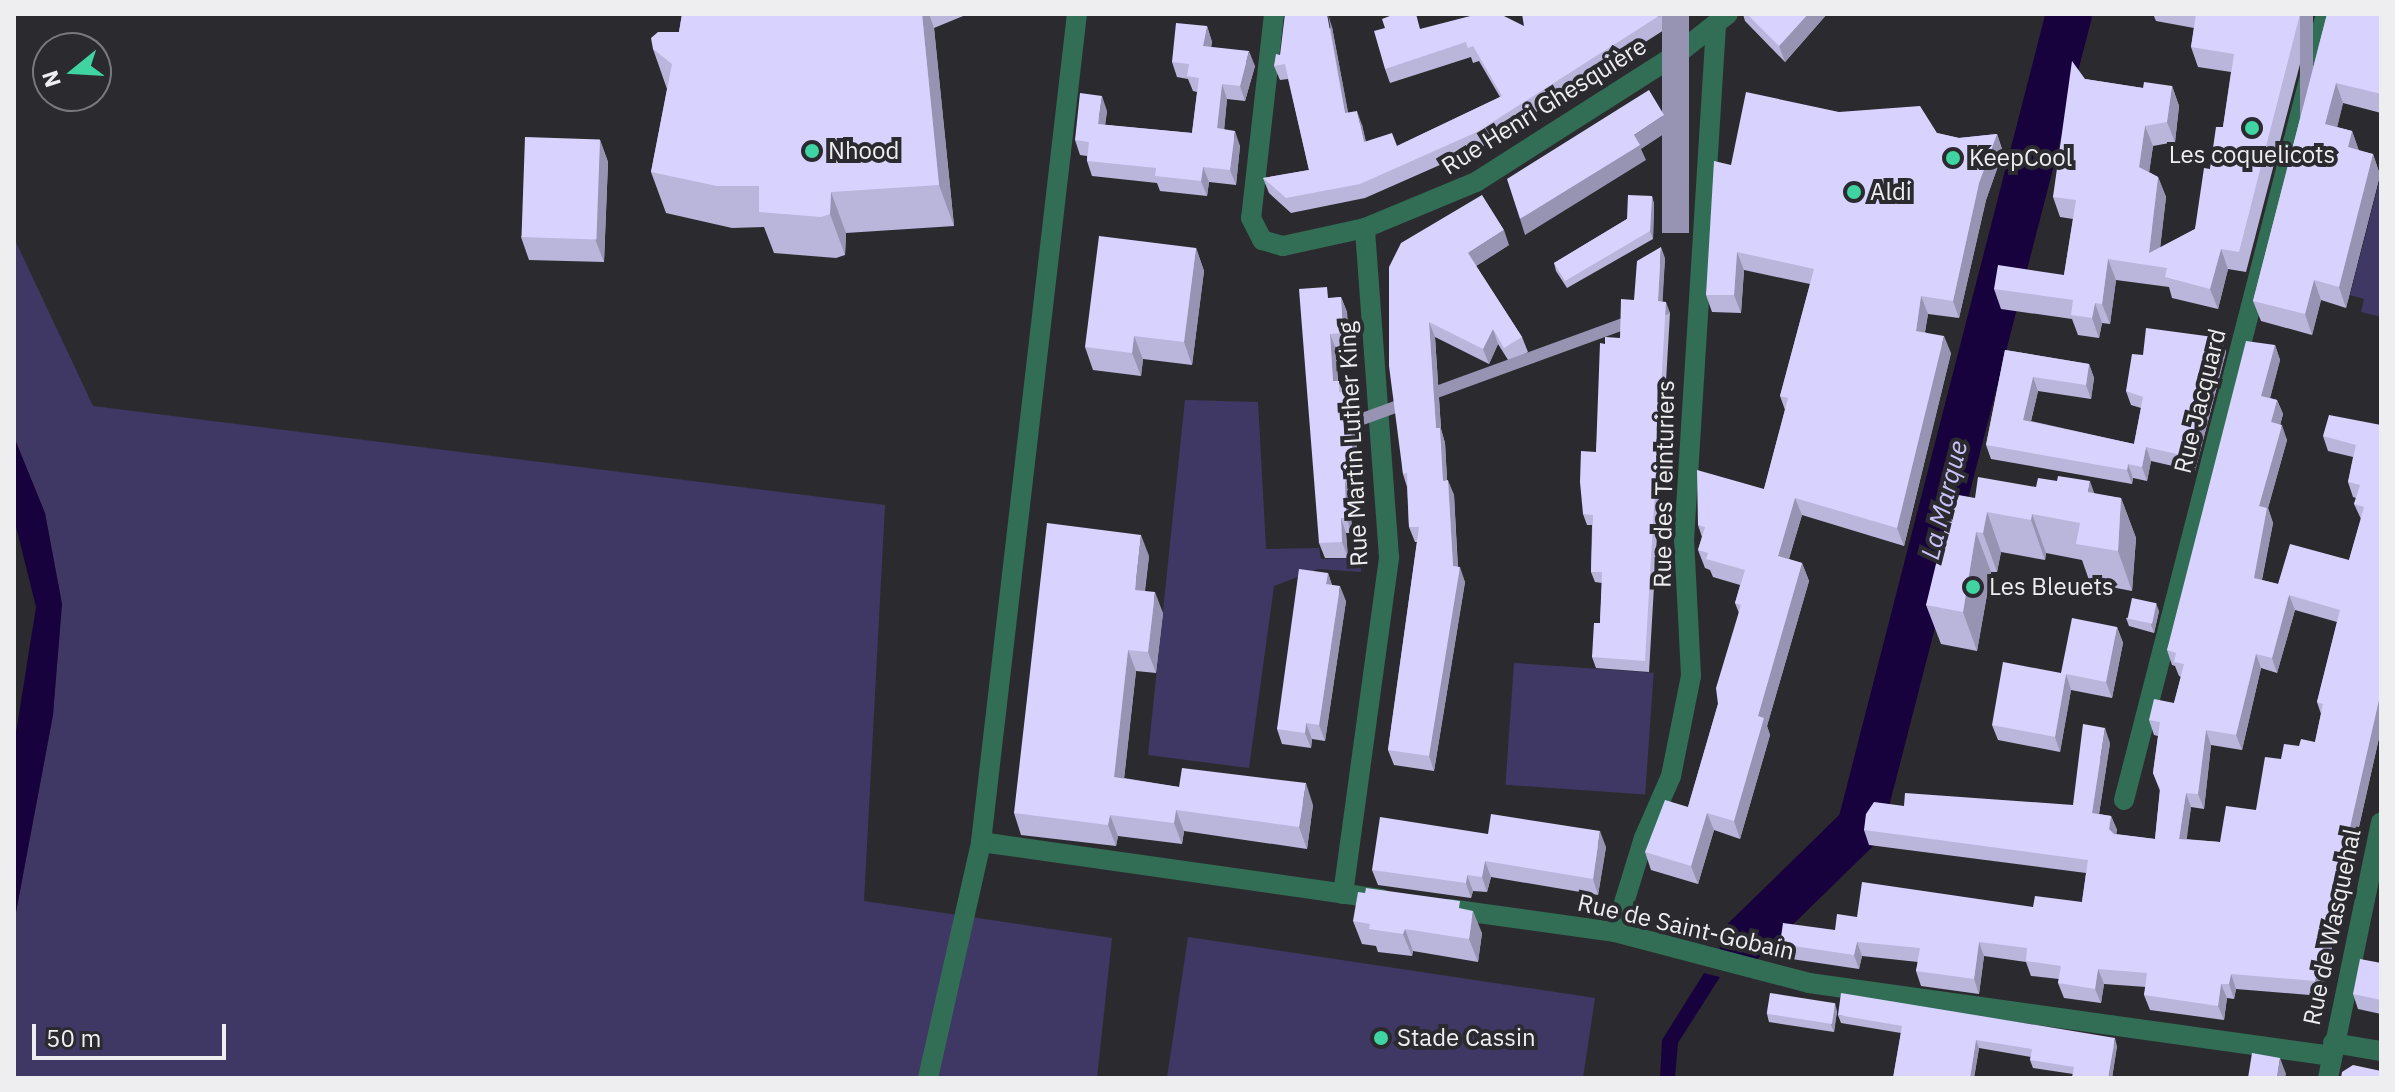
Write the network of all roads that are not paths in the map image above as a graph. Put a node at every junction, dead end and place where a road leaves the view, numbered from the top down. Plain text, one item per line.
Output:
1 (1077, 14) edge
2 (1274, 14) edge
3 (2326, 14) edge
4 (1722, 20) edge
5 (1365, 228) junction
6 (2124, 800) dead end
7 (2381, 822) edge
8 (981, 842) junction
9 (1343, 894) junction
10 (1404, 902) edge
11 (1434, 907) edge
12 (1615, 932) junction
13 (2333, 1050) junction
14 (2381, 1051) edge
15 (928, 1078) edge
16 (2328, 1078) edge

1 - 8 street
2 - 5 street, Rue Henri Ghesquière
3 - 6 street, Rue Jacquard
4 - 5 street, Rue Henri Ghesquière
4 - 12 street, Rue des Teinturiers
5 - 9 street, Rue Martin Luther King
7 - 13 street, Rue de Wasquehal
8 - 9 street
8 - 15 street
9 - 10 street
11 - 12 street, Rue de Saint-Gobain
12 - 13 street, Rue de Saint-Gobain
13 - 14 street, Rue de Saint-Gobain
13 - 16 street, Rue de Wasquehal

